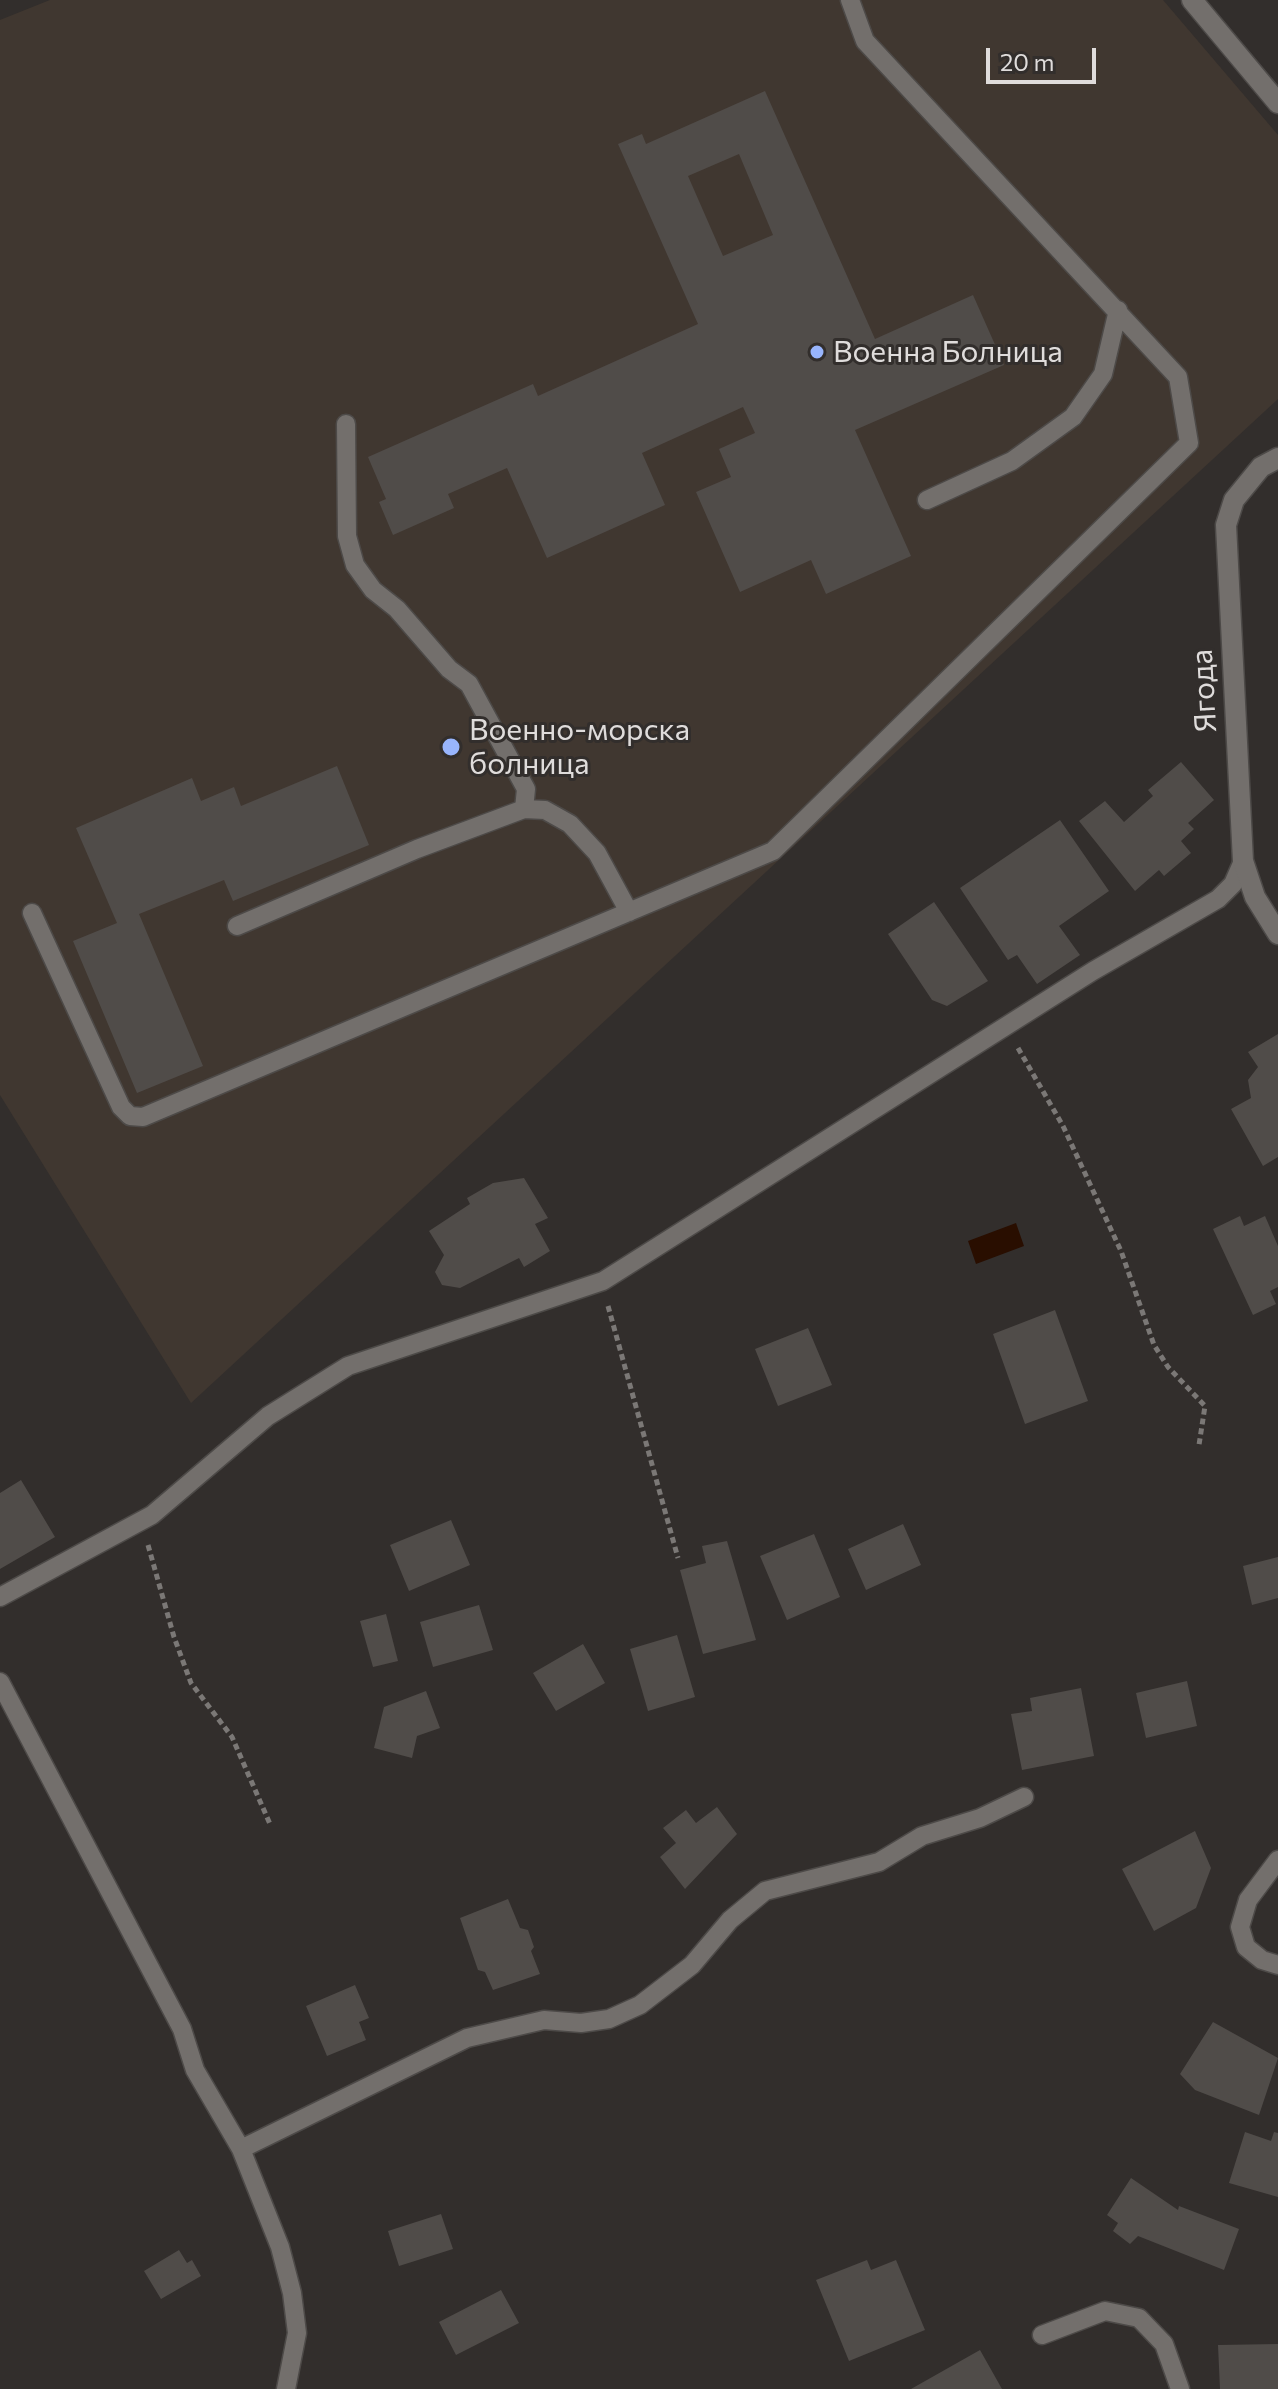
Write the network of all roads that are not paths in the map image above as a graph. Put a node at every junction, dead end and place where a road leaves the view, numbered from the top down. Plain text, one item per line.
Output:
1 (850, 0) edge
2 (1192, 0) edge
3 (1278, 103) edge
4 (1118, 310) junction
5 (346, 424) dead end
6 (1278, 458) edge
7 (927, 500) dead end
8 (524, 809) junction
9 (1243, 861) junction
10 (629, 912) junction
11 (32, 913) dead end
12 (237, 926) dead end
13 (1278, 934) edge
14 (0, 1597) edge
15 (0, 1682) edge
16 (1024, 1797) dead end
17 (1278, 1860) edge
18 (1278, 1965) edge
19 (241, 2149) junction
20 (1042, 2335) dead end
21 (286, 2389) edge
22 (1180, 2389) edge

1 - 4 lane
2 - 3 street
4 - 7 lane
4 - 10 lane
5 - 8 lane
6 - 9 street, Ягода
8 - 10 lane
8 - 12 lane
9 - 13 street, Ягода
9 - 14 lane
10 - 11 lane
15 - 19 lane
16 - 19 lane
17 - 18 lane
19 - 21 lane
20 - 22 lane

